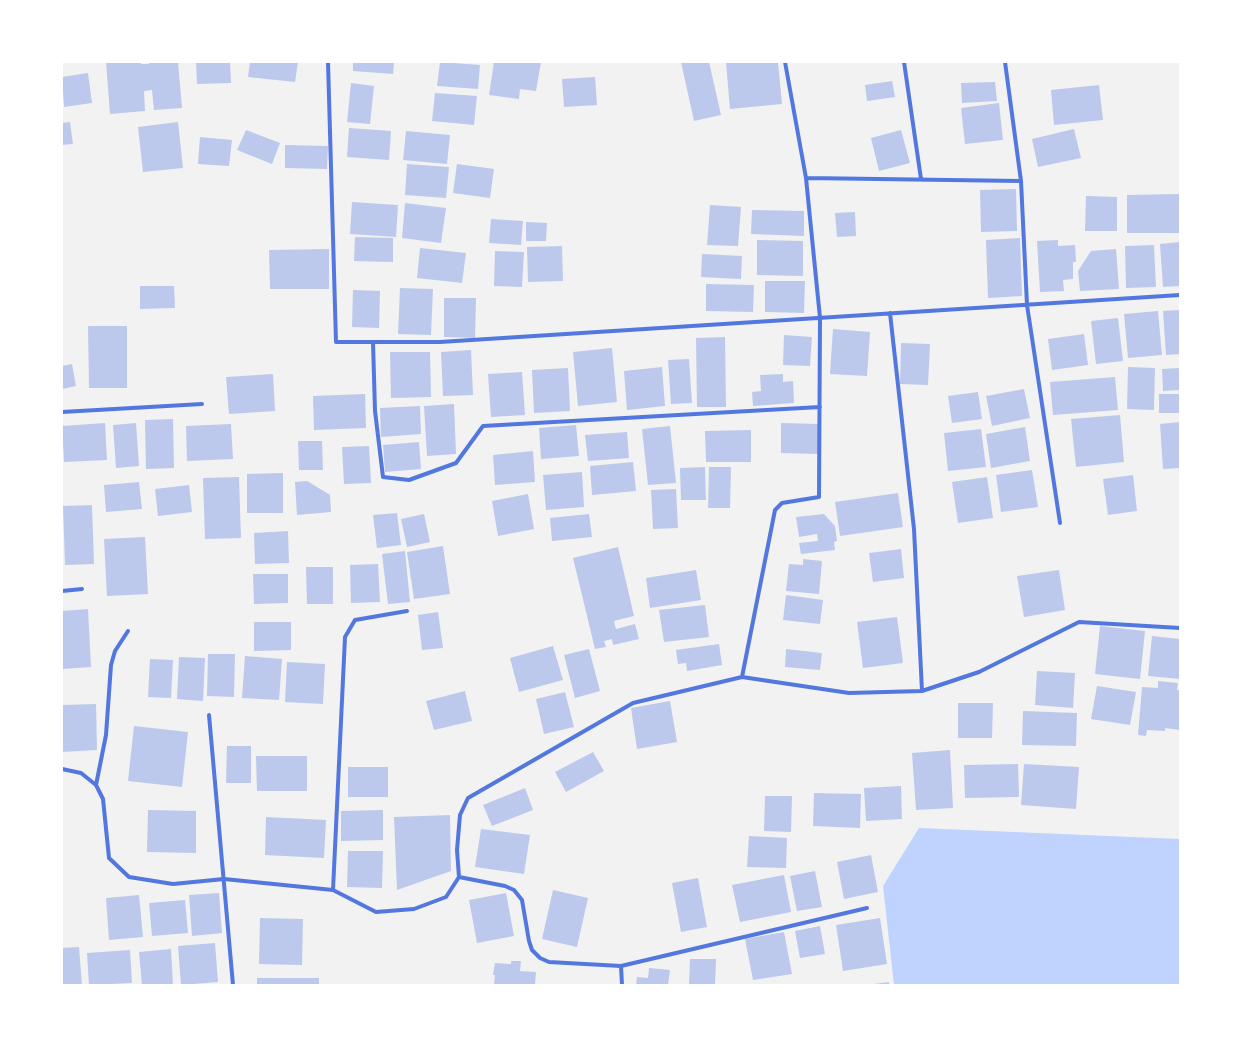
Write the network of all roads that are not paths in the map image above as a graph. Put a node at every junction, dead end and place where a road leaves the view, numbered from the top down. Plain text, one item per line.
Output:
1 (328, 62) edge
2 (785, 62) edge
3 (904, 62) edge
4 (1006, 62) edge
5 (806, 178) junction
6 (920, 179) junction
7 (1022, 181) junction
8 (1180, 295) edge
9 (1027, 305) junction
10 (890, 313) junction
11 (820, 318) junction
12 (373, 342) junction
13 (202, 404) dead end
14 (820, 407) junction
15 (62, 412) edge
16 (1060, 523) dead end
17 (82, 590) dead end
18 (62, 592) edge
19 (407, 611) dead end
20 (1180, 628) edge
21 (128, 631) dead end
22 (742, 677) junction
23 (922, 691) junction
24 (209, 715) dead end
25 (62, 769) edge
26 (96, 785) junction
27 (459, 877) junction
28 (224, 879) junction
29 (333, 890) junction
30 (867, 908) dead end
31 (621, 966) junction
32 (233, 985) edge
33 (622, 985) edge

1 - 12 street
2 - 5 street
3 - 6 street
4 - 7 street
5 - 6 street
5 - 11 street
6 - 7 street
7 - 9 street
8 - 9 street
9 - 10 street
9 - 16 street
10 - 11 street
10 - 23 street
11 - 12 street
11 - 14 street
12 - 14 street
13 - 15 street
14 - 22 street
17 - 18 street
19 - 29 street
20 - 23 street
21 - 26 street
22 - 23 street
22 - 27 street
24 - 28 street
25 - 26 street
26 - 28 street
27 - 29 street
27 - 31 street
28 - 29 street
28 - 32 street
30 - 31 street
31 - 33 street

